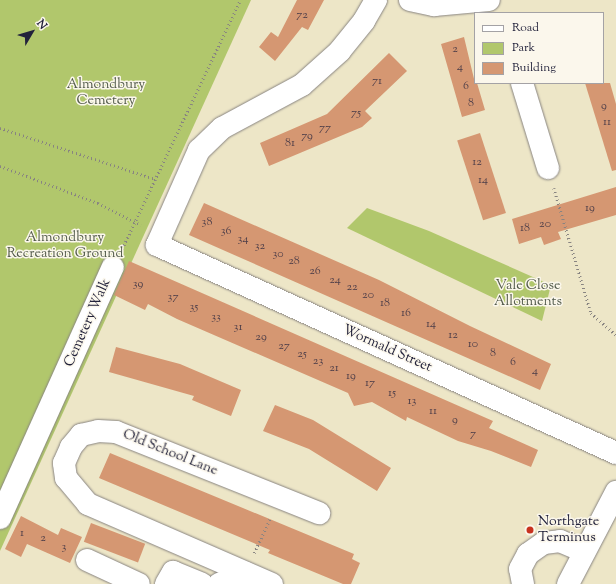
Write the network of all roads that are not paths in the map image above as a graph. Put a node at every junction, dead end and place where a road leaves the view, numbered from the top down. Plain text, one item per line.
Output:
1 (376, 0) edge
2 (410, 0) edge
3 (489, 0) edge
4 (496, 0) edge
5 (500, 12) edge
6 (522, 84) edge
7 (548, 168) road end
8 (113, 267) road end
9 (616, 453) edge
10 (616, 492) edge
11 (319, 513) dead end
12 (0, 518) edge
13 (583, 551) junction
14 (87, 560) dead end
15 (246, 573) junction
16 (139, 584) edge
17 (166, 584) edge
18 (202, 584) edge
19 (219, 584) edge
20 (272, 584) edge
21 (523, 584) edge
22 (568, 584) edge

1 - 9 street, Wormald Street
2 - 3 street
4 - 5 street
6 - 7 street
8 - 12 street, Cemetery Walk
10 - 13 street
11 - 15 street, Old School Lane
13 - 21 street
13 - 22 street
14 - 16 street
15 - 19 street
15 - 20 street, Old School Lane
17 - 18 street

